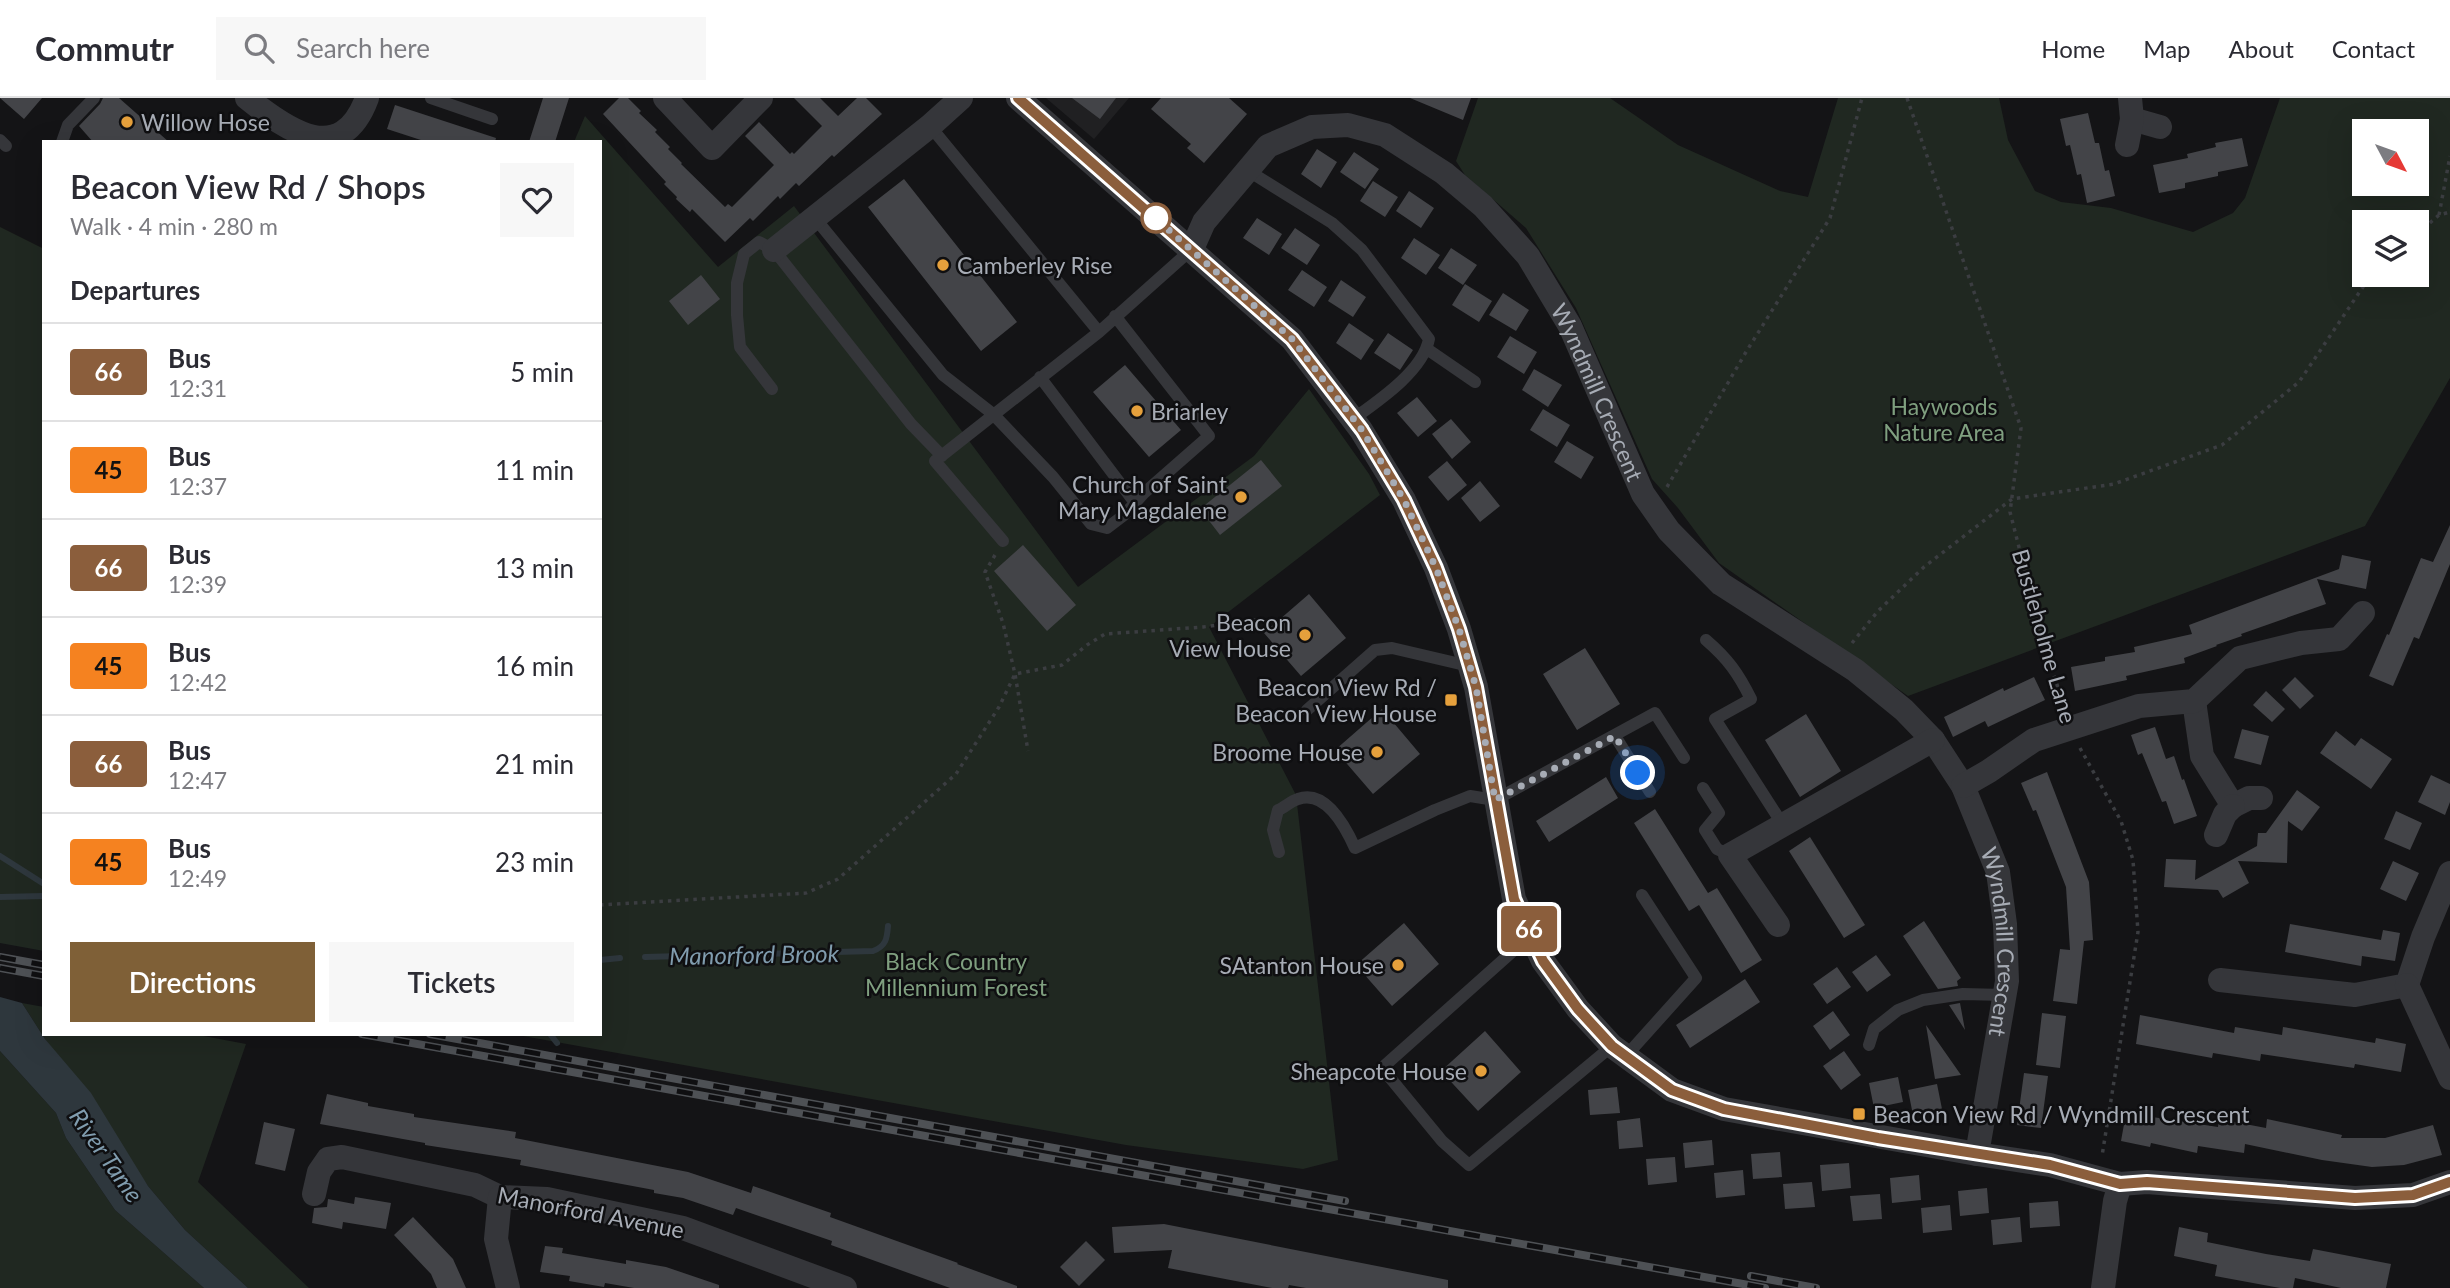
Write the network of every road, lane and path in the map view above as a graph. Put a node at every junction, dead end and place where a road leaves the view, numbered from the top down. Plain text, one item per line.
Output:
1 (94, 98) edge
2 (247, 98) edge
3 (367, 98) edge
4 (431, 98) edge
5 (666, 98) edge
6 (761, 98) edge
7 (961, 98) edge
8 (1018, 98) edge
9 (1862, 98) edge
10 (1907, 98) edge
11 (2131, 108) edge
12 (492, 119) dead end
13 (930, 126) junction
14 (2160, 127) dead end
15 (63, 140) edge
16 (2127, 145) dead end
17 (2450, 156) edge
18 (1247, 170) junction
19 (2450, 212) edge
20 (2439, 215) junction
21 (815, 218) junction
22 (2429, 224) edge
23 (1192, 249) junction
24 (774, 250) junction
25 (2363, 287) edge
26 (1115, 316) junction
27 (1099, 332) junction
28 (1427, 349) junction
29 (1040, 377) junction
30 (1475, 382) dead end
31 (772, 389) dead end
32 (993, 414) junction
33 (1353, 419) junction
34 (942, 456) junction
35 (2012, 499) junction
36 (1135, 503) junction
37 (1655, 511) junction
38 (1003, 541) joint
39 (2363, 613) dead end
40 (1263, 619) dead end
41 (1706, 640) dead end
42 (1839, 660) junction
43 (1470, 666) junction
44 (1015, 674) junction
45 (2194, 701) junction
46 (1307, 710) dead end
47 (2071, 728) junction
48 (1615, 736) junction
49 (1933, 740) junction
50 (1028, 751) dead end
51 (1684, 758) dead end
52 (1963, 786) junction
53 (1703, 788) dead end
54 (1650, 792) dead end
55 (2261, 798) dead end
56 (1495, 800) junction
57 (2233, 806) junction
58 (1783, 825) junction
59 (2216, 835) dead end
60 (1279, 852) dead end
61 (1730, 855) junction
62 (2450, 873) edge
63 (1642, 895) dead end
64 (602, 905) edge
65 (1778, 925) dead end
66 (1531, 935) junction
67 (2220, 980) dead end
68 (2407, 985) junction
69 (2004, 995) junction
70 (1869, 1045) dead end
71 (1619, 1051) junction
72 (2450, 1078) edge
73 (1977, 1154) junction
74 (2110, 1181) junction
75 (2450, 1182) edge
76 (314, 1194) dead end
77 (500, 1198) junction
78 (508, 1288) edge
79 (845, 1288) edge
80 (2103, 1288) edge

1 - 15 lane
2 - 3 street
4 - 12 lane
5 - 6 street
7 - 13 street
8 - 23 street
9 - 37 path
10 - 35 path, Bustleholme Lane
11 - 14 street
11 - 16 street
13 - 21 street
13 - 27 lane
17 - 20 path
18 - 23 street, Wyndmill Crescent
18 - 28 lane
18 - 37 street, Wyndmill Crescent
19 - 20 path
20 - 22 path
21 - 24 street
21 - 32 lane
23 - 26 lane
23 - 33 street
24 - 31 lane
24 - 34 lane
25 - 35 path
26 - 27 lane
26 - 36 lane
27 - 29 lane
28 - 30 lane
28 - 33 lane
29 - 32 lane
29 - 36 lane
32 - 34 lane
32 - 36 lane
33 - 43 street
34 - 38 lane
35 - 42 path
35 - 47 path, Bustleholme Lane
37 - 42 street, Wyndmill Crescent
38 - 44 path
39 - 45 street
40 - 44 path
41 - 58 lane
42 - 49 street, Wyndmill Crescent
43 - 46 lane
43 - 56 street
44 - 50 path
44 - 64 path
45 - 47 street
45 - 57 street
47 - 52 street
47 - 74 path, Bustleholme Lane
48 - 51 lane
48 - 54 lane
48 - 56 lane
49 - 52 street, Wyndmill Crescent
49 - 58 street
52 - 69 street, Wyndmill Crescent
53 - 61 lane
55 - 57 street
56 - 60 lane
56 - 66 street
57 - 59 street
58 - 61 street
61 - 65 street
62 - 68 street
63 - 71 lane
66 - 71 street
66 - 71 lane
67 - 68 street
68 - 72 street
69 - 70 lane
69 - 73 street, Wyndmill Crescent
71 - 73 street
73 - 74 street
74 - 75 street
74 - 80 street
76 - 77 street, Manorford Avenue
77 - 78 street
77 - 79 street, Manorford Avenue

